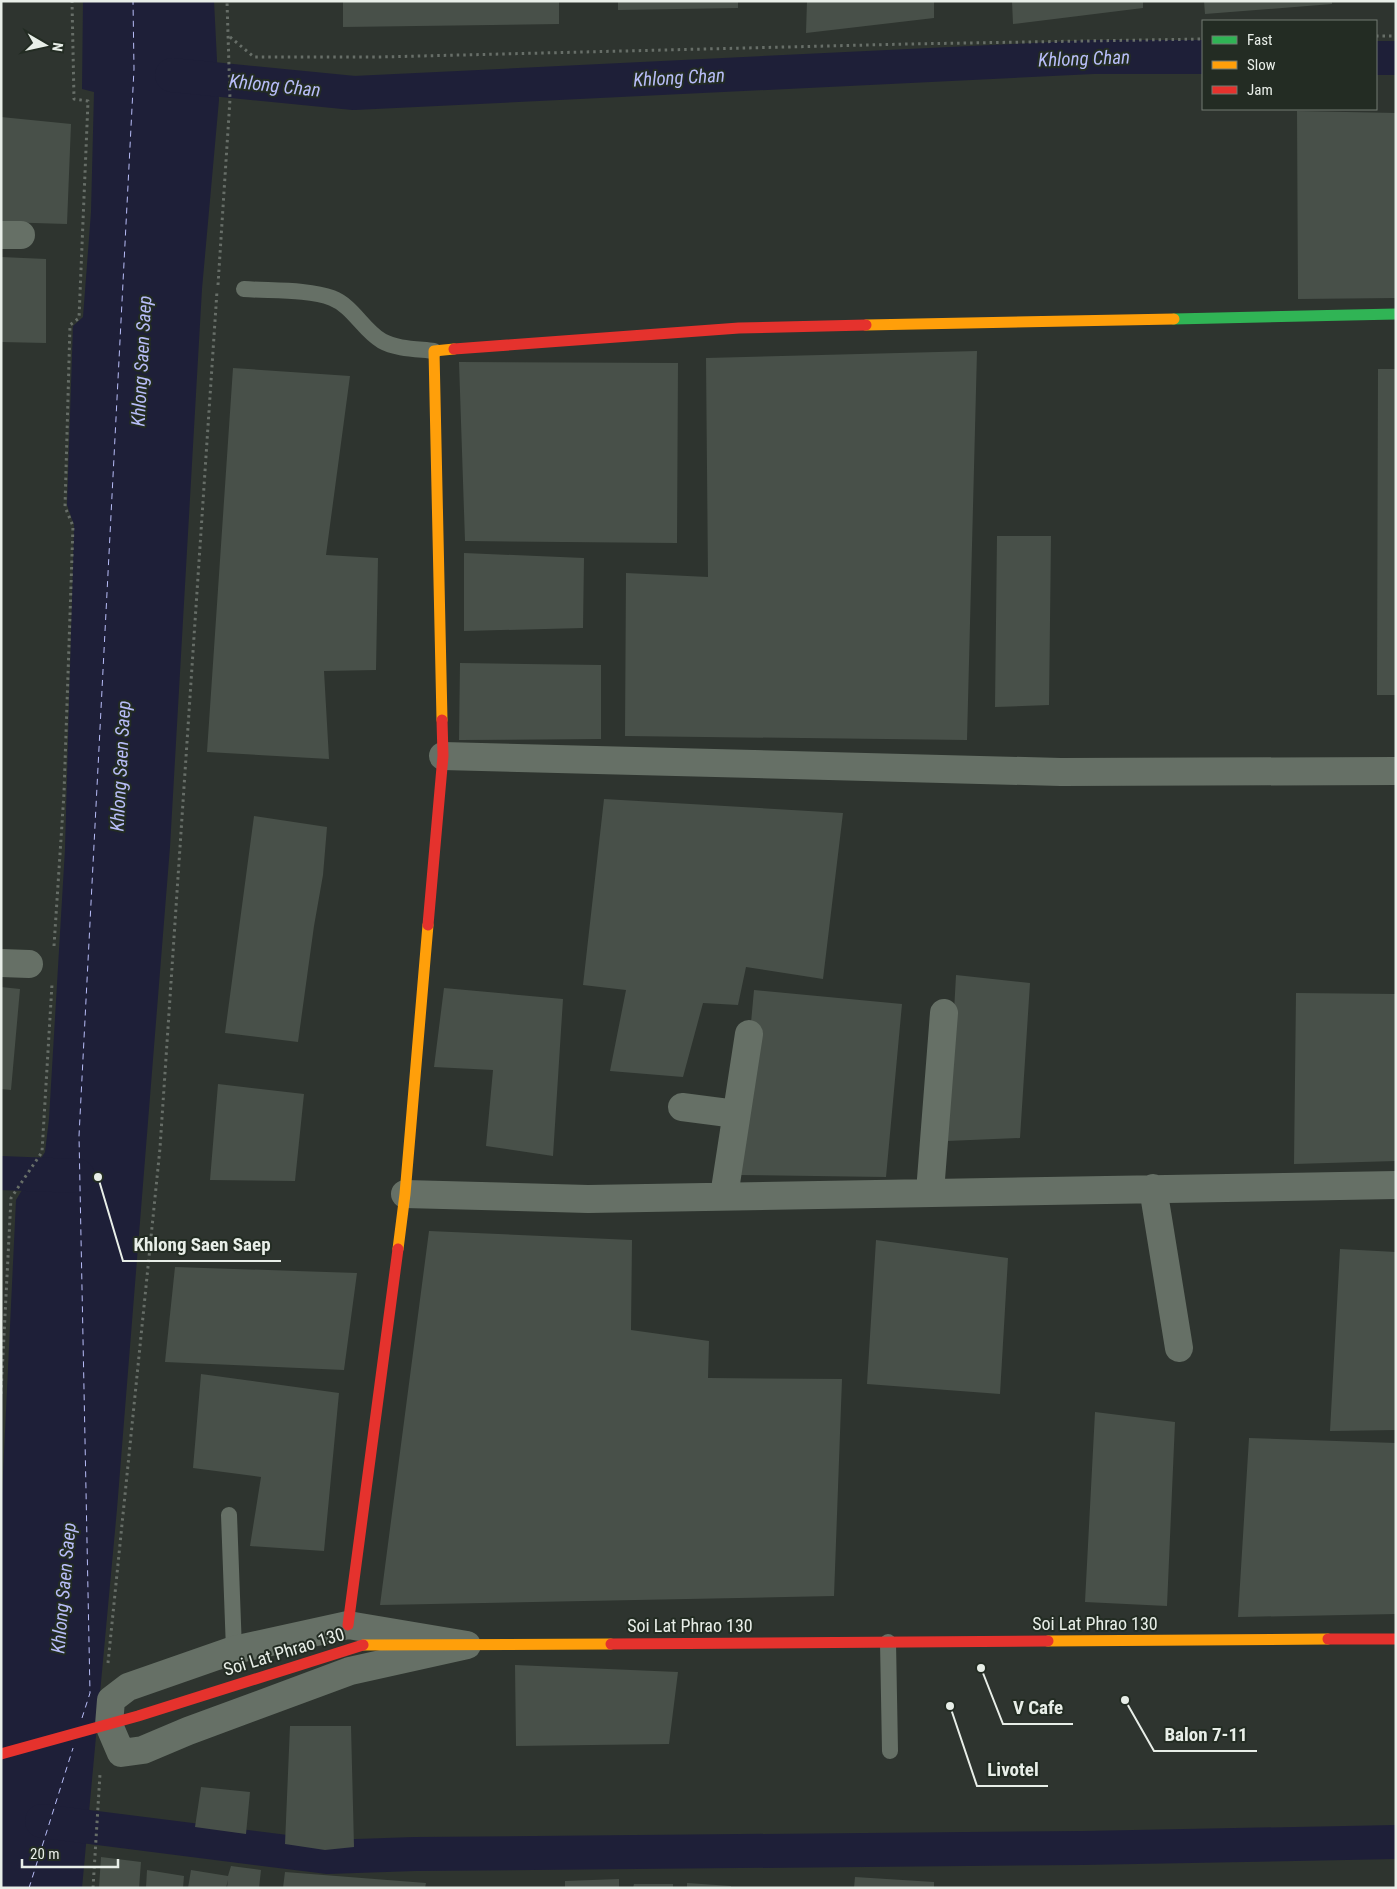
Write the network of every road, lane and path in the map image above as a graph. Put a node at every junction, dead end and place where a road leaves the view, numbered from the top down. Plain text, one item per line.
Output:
1 (72, 1) edge
2 (227, 1) edge
3 (1377, 36) edge
4 (1396, 36) edge
5 (230, 37) junction
6 (1202, 39) edge
7 (244, 289) dead end
8 (1396, 314) edge
9 (434, 350) junction
10 (443, 756) junction
11 (1396, 771) edge
12 (41, 960) joint
13 (1, 963) edge
14 (52, 983) dead end
15 (944, 1013) dead end
16 (749, 1034) dead end
17 (682, 1107) dead end
18 (736, 1114) junction
19 (1396, 1185) edge
20 (1153, 1188) junction
21 (930, 1192) junction
22 (405, 1194) junction
23 (724, 1196) junction
24 (1179, 1348) dead end
25 (1, 1394) edge
26 (229, 1515) dead end
27 (356, 1635) junction
28 (1396, 1639) edge
29 (888, 1642) junction
30 (467, 1645) junction
31 (234, 1650) junction
32 (108, 1668) dead end
33 (890, 1751) dead end
34 (1, 1754) edge
35 (100, 1772) dead end
36 (93, 1888) edge

1 - 12 path
2 - 5 path
3 - 4 path
5 - 6 path
5 - 32 path
7 - 9 lane
8 - 9 street
9 - 10 street
10 - 11 street
10 - 22 street
12 - 13 street
14 - 25 path
15 - 21 street
16 - 18 street
17 - 18 street
18 - 23 street
19 - 20 street
20 - 21 street
20 - 24 street
21 - 23 street
22 - 23 street
22 - 27 street
26 - 31 lane
27 - 30 street
27 - 31 street
27 - 34 street, Soi Lat Phrao 130, bridge
28 - 29 street, Soi Lat Phrao 130
29 - 30 street, Soi Lat Phrao 130
29 - 33 lane
30 - 31 street
35 - 36 path

